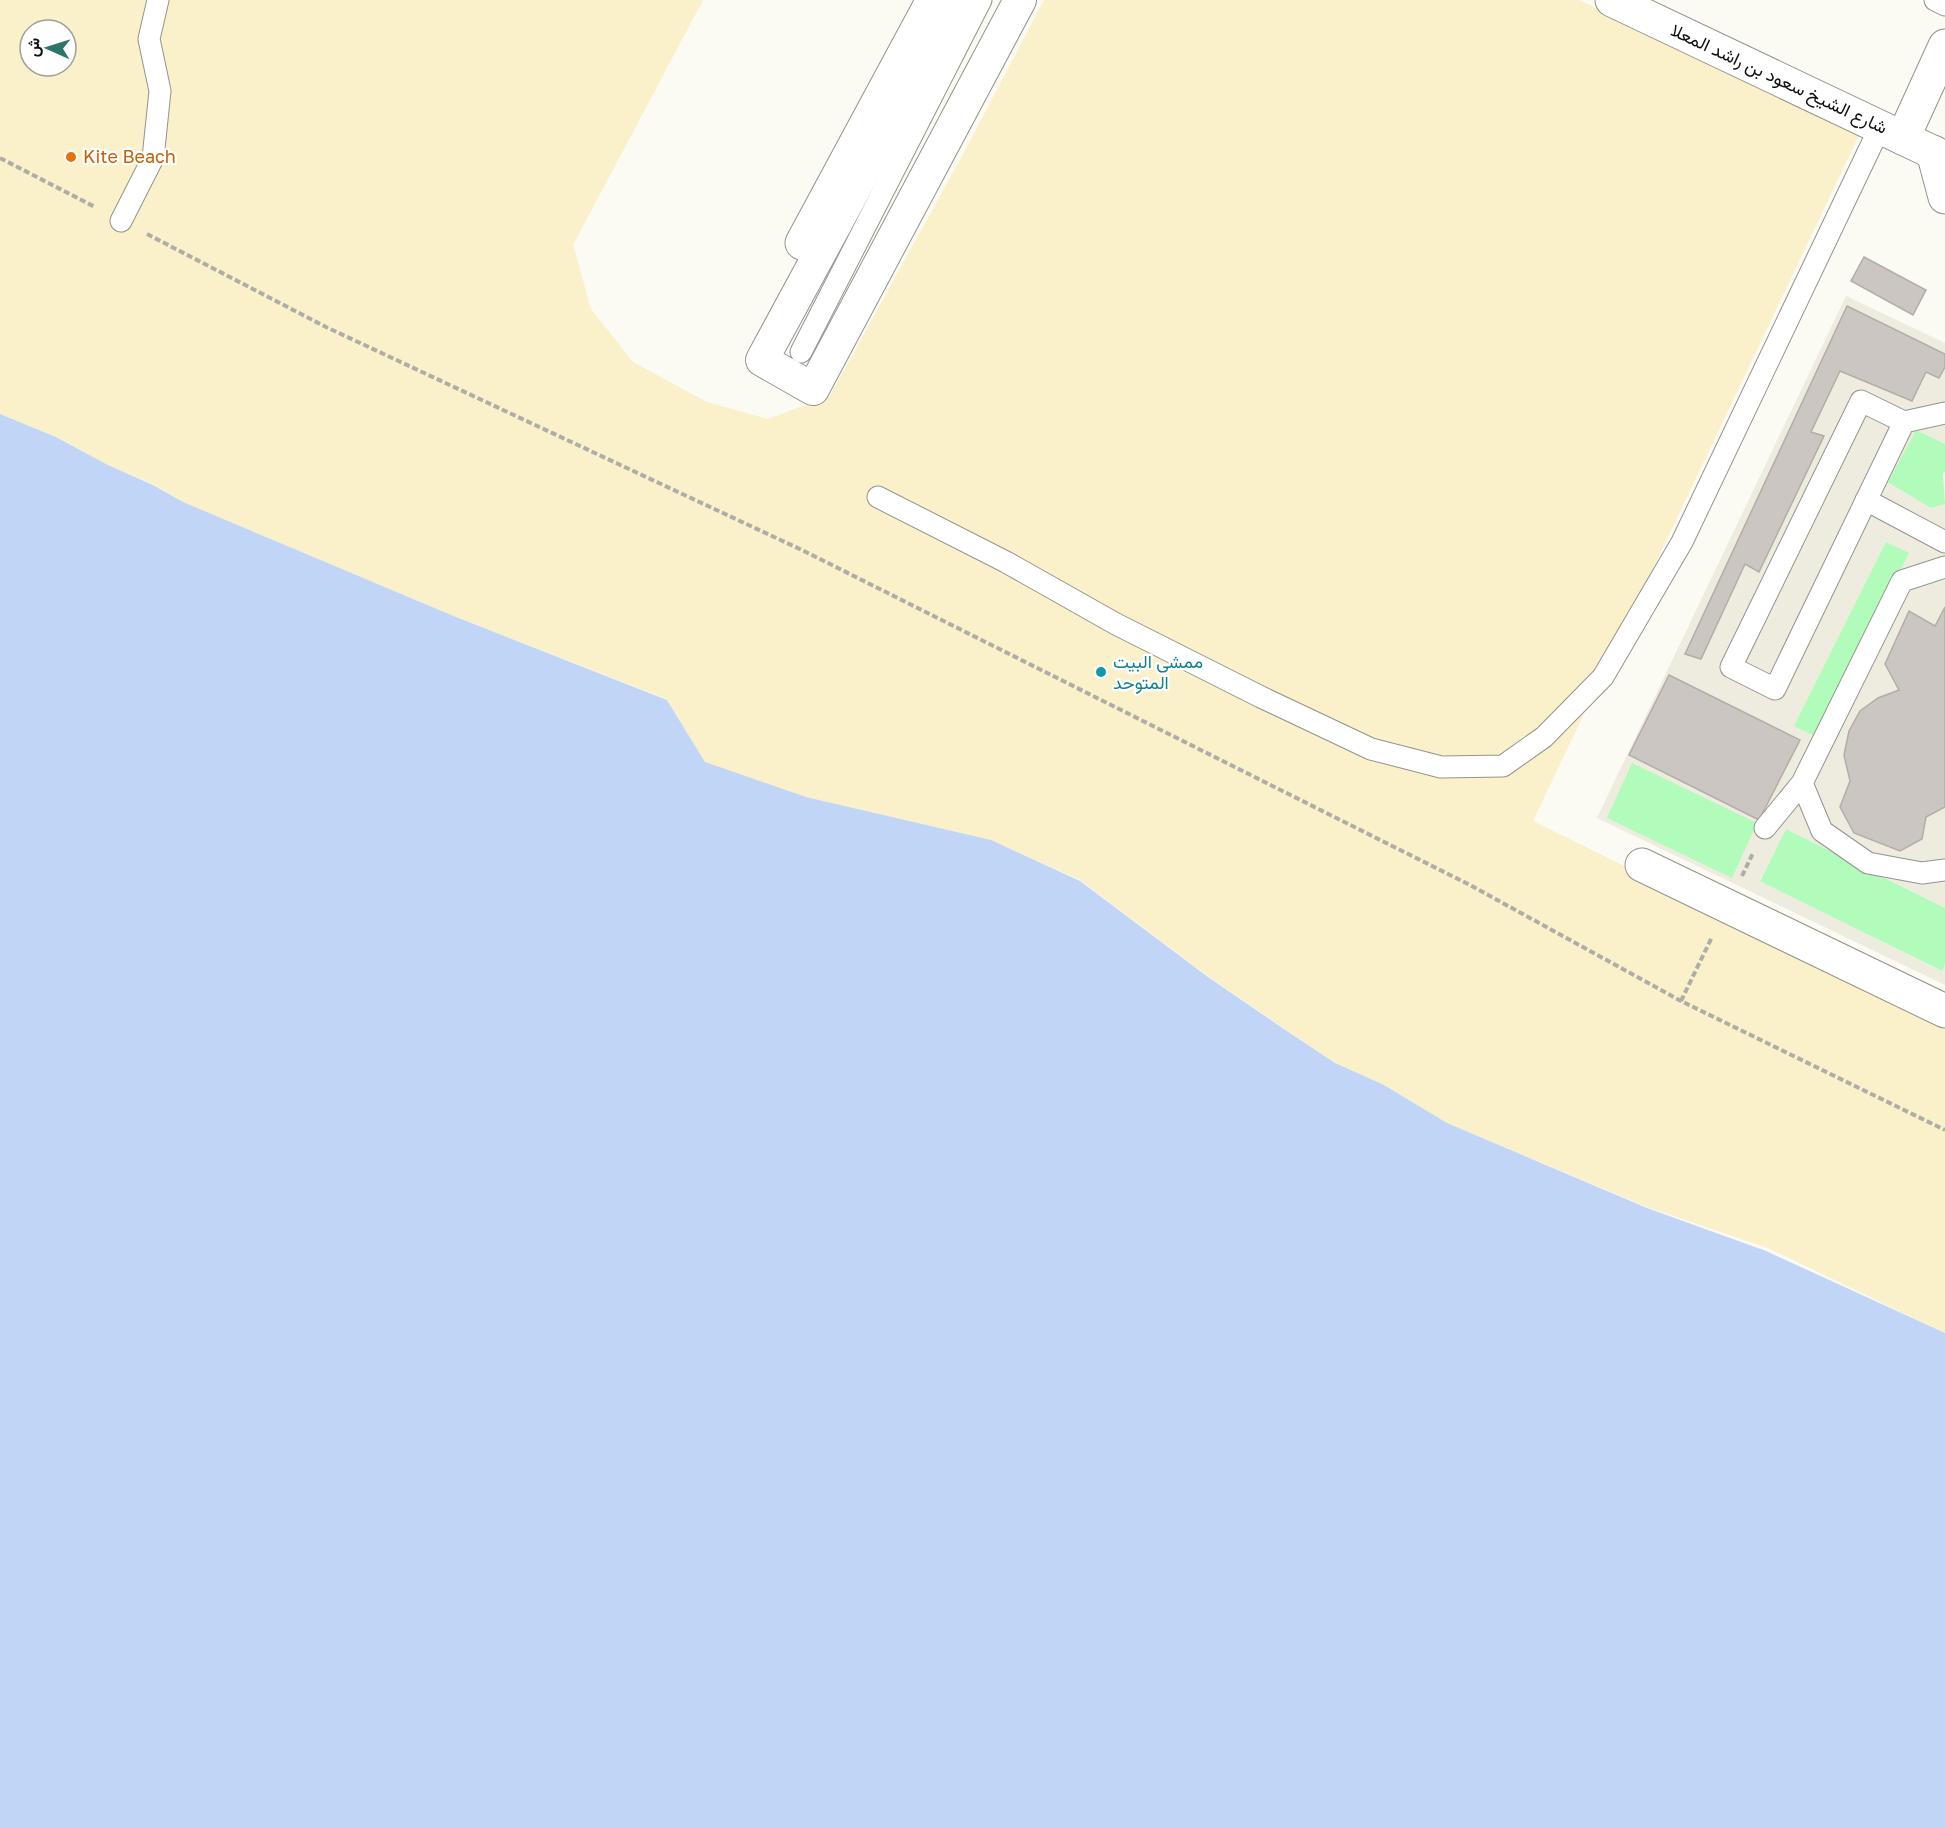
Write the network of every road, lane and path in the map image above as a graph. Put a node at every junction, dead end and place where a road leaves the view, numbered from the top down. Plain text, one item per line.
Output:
1 (158, 0) edge
2 (933, 0) edge
3 (957, 0) edge
4 (981, 0) edge
5 (1020, 0) edge
6 (1612, 0) edge
7 (1935, 0) edge
8 (1945, 5) edge
9 (1945, 46) edge
10 (1891, 132) junction
11 (1939, 155) edge
12 (0, 158) edge
13 (1945, 197) edge
14 (121, 221) junction
15 (802, 243) dead end
16 (801, 352) dead end
17 (1945, 413) edge
18 (1904, 422) junction
19 (878, 497) dead end
20 (1866, 500) junction
21 (1945, 542) edge
22 (1945, 567) edge
23 (1802, 783) junction
24 (1765, 828) dead end
25 (1642, 865) dead end
26 (1945, 870) edge
27 (1945, 1011) edge
28 (1945, 1130) edge

1 - 14 lane
2 - 15 street
3 - 5 street
4 - 16 lane
6 - 10 street, شارع الشيخ سعود بن راشد المعلا
7 - 8 lane
9 - 10 street
10 - 11 street, شارع الشيخ سعود بن راشد المعلا
10 - 19 lane
11 - 13 street
12 - 14 path
14 - 28 path
17 - 18 lane
18 - 20 lane
18 - 20 lane
20 - 21 lane
22 - 23 lane
23 - 24 lane
23 - 26 lane
25 - 27 street

